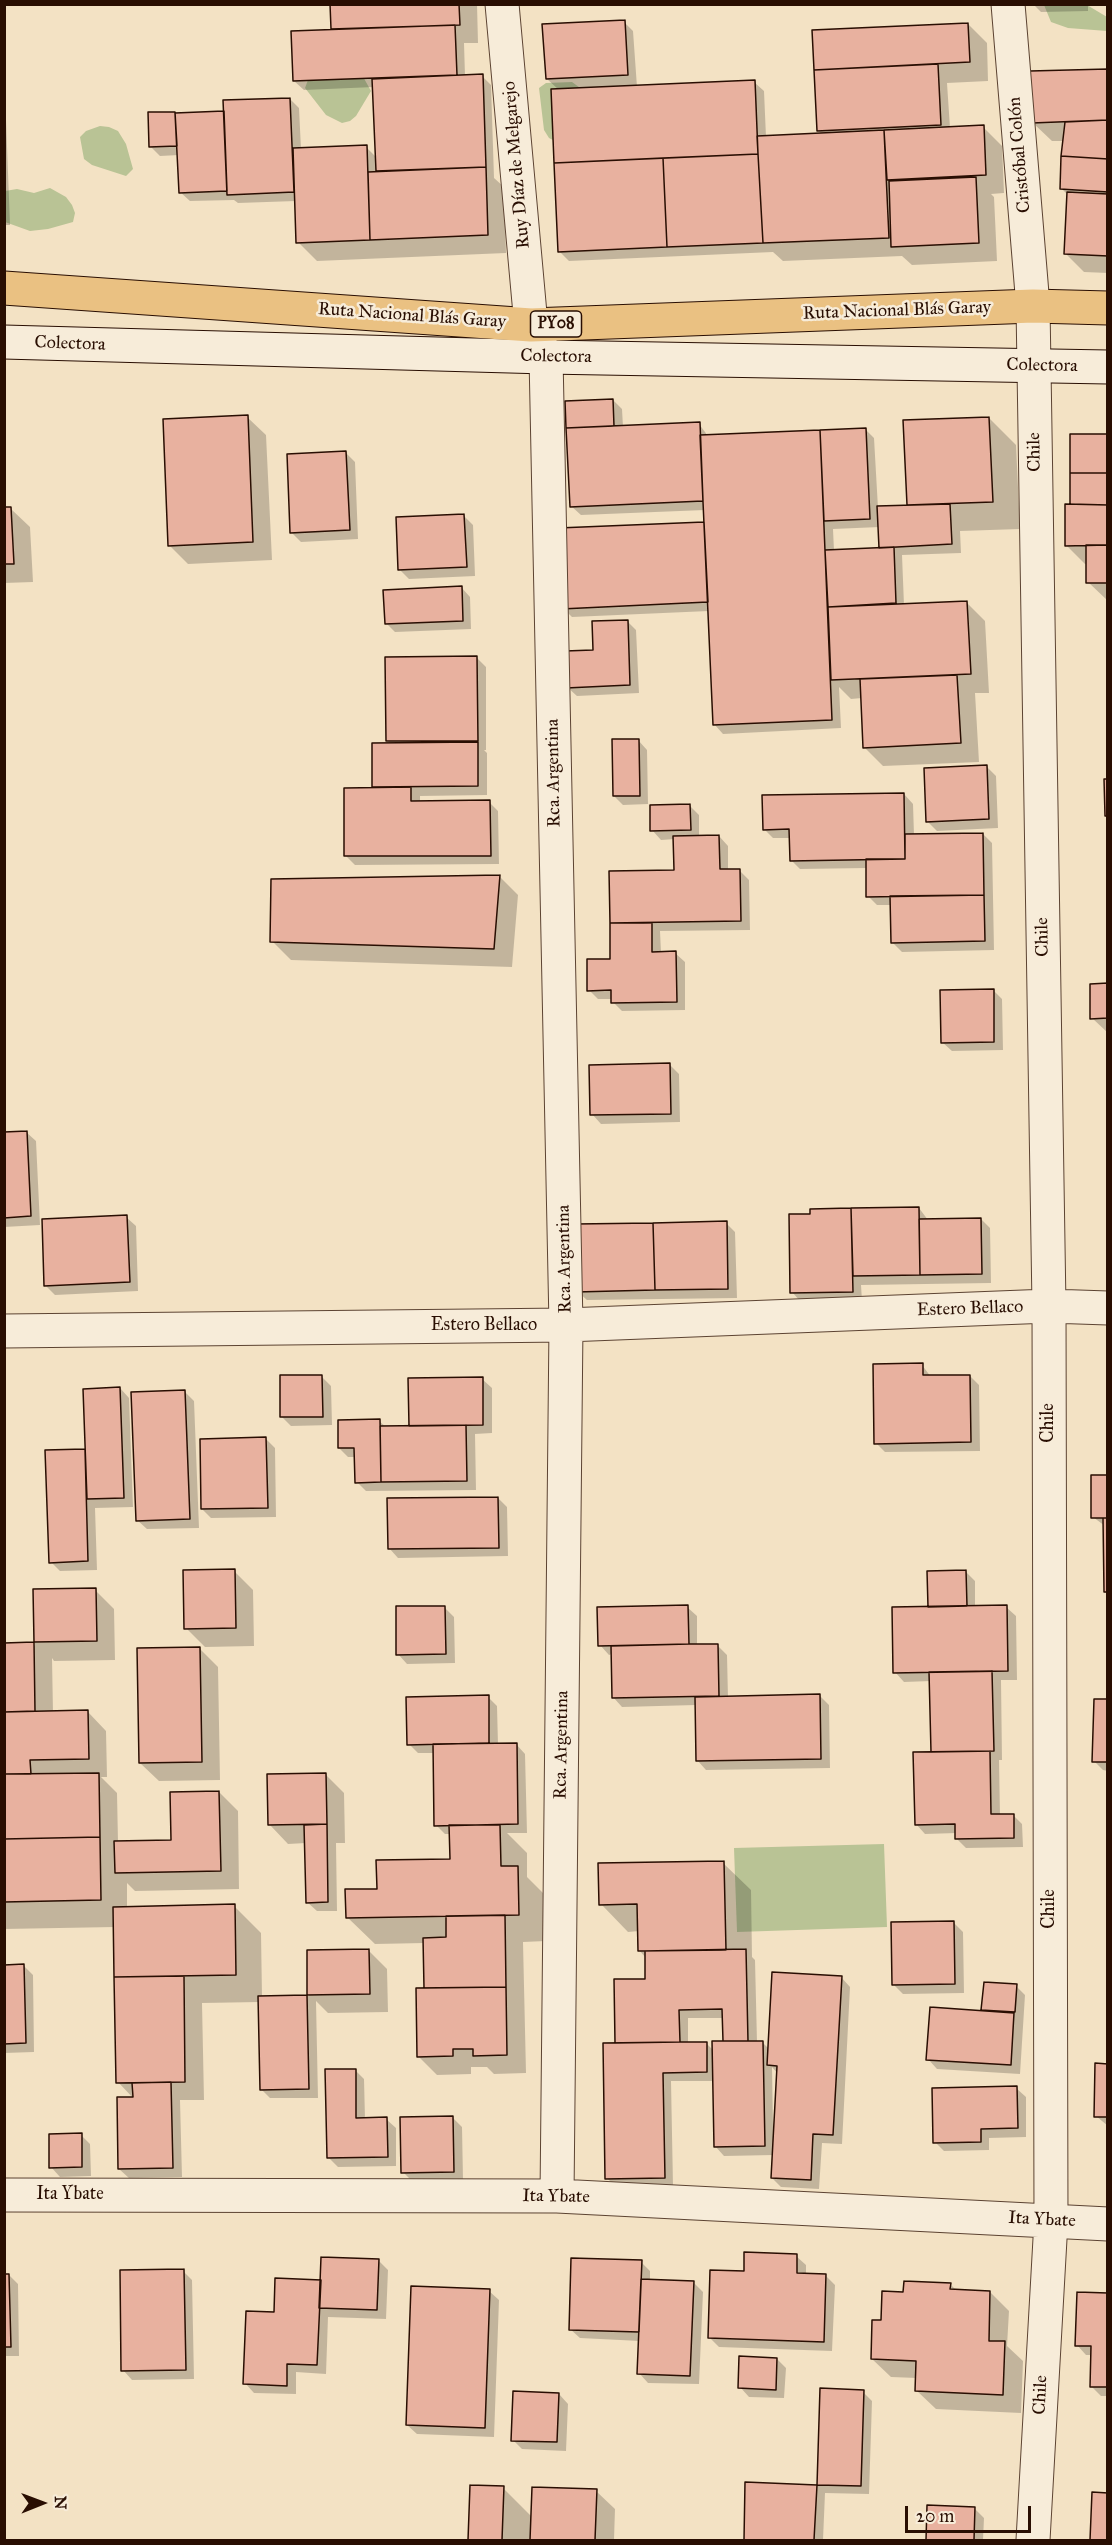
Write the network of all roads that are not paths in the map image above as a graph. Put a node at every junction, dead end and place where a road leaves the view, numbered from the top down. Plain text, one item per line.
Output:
1 (502, 4) edge
2 (1008, 4) edge
3 (4, 288) edge
4 (1033, 306) junction
5 (1107, 308) edge
6 (531, 325) junction
7 (4, 342) edge
8 (546, 357) junction
9 (1034, 365) junction
10 (1107, 367) edge
11 (1049, 1306) junction
12 (1107, 1308) edge
13 (566, 1325) junction
14 (4, 1331) edge
15 (4, 2195) edge
16 (557, 2196) junction
17 (1051, 2221) junction
18 (1107, 2224) edge
19 (1033, 2541) edge

1 - 6 street, Ruy Díaz de Melgarejo
2 - 4 street, Cristóbal Colón
3 - 6 highway, Ruta Nacional Blás Garay / PY08
4 - 5 highway, Ruta Nacional Blás Garay / PY08
4 - 6 highway, Ruta Nacional Blás Garay / PY08
4 - 9 street, Chile
6 - 8 street, Rca. Argentina
7 - 8 street, Colectora
8 - 9 street, Colectora
8 - 13 street, Rca. Argentina
9 - 10 street, Colectora
9 - 11 street, Chile
11 - 12 street, Estero Bellaco
11 - 13 street, Estero Bellaco
11 - 17 street, Chile
13 - 14 street, Estero Bellaco
13 - 16 street, Rca. Argentina
15 - 16 street, Ita Ybate
16 - 17 street, Ita Ybate
17 - 18 street, Ita Ybate
17 - 19 street, Chile

